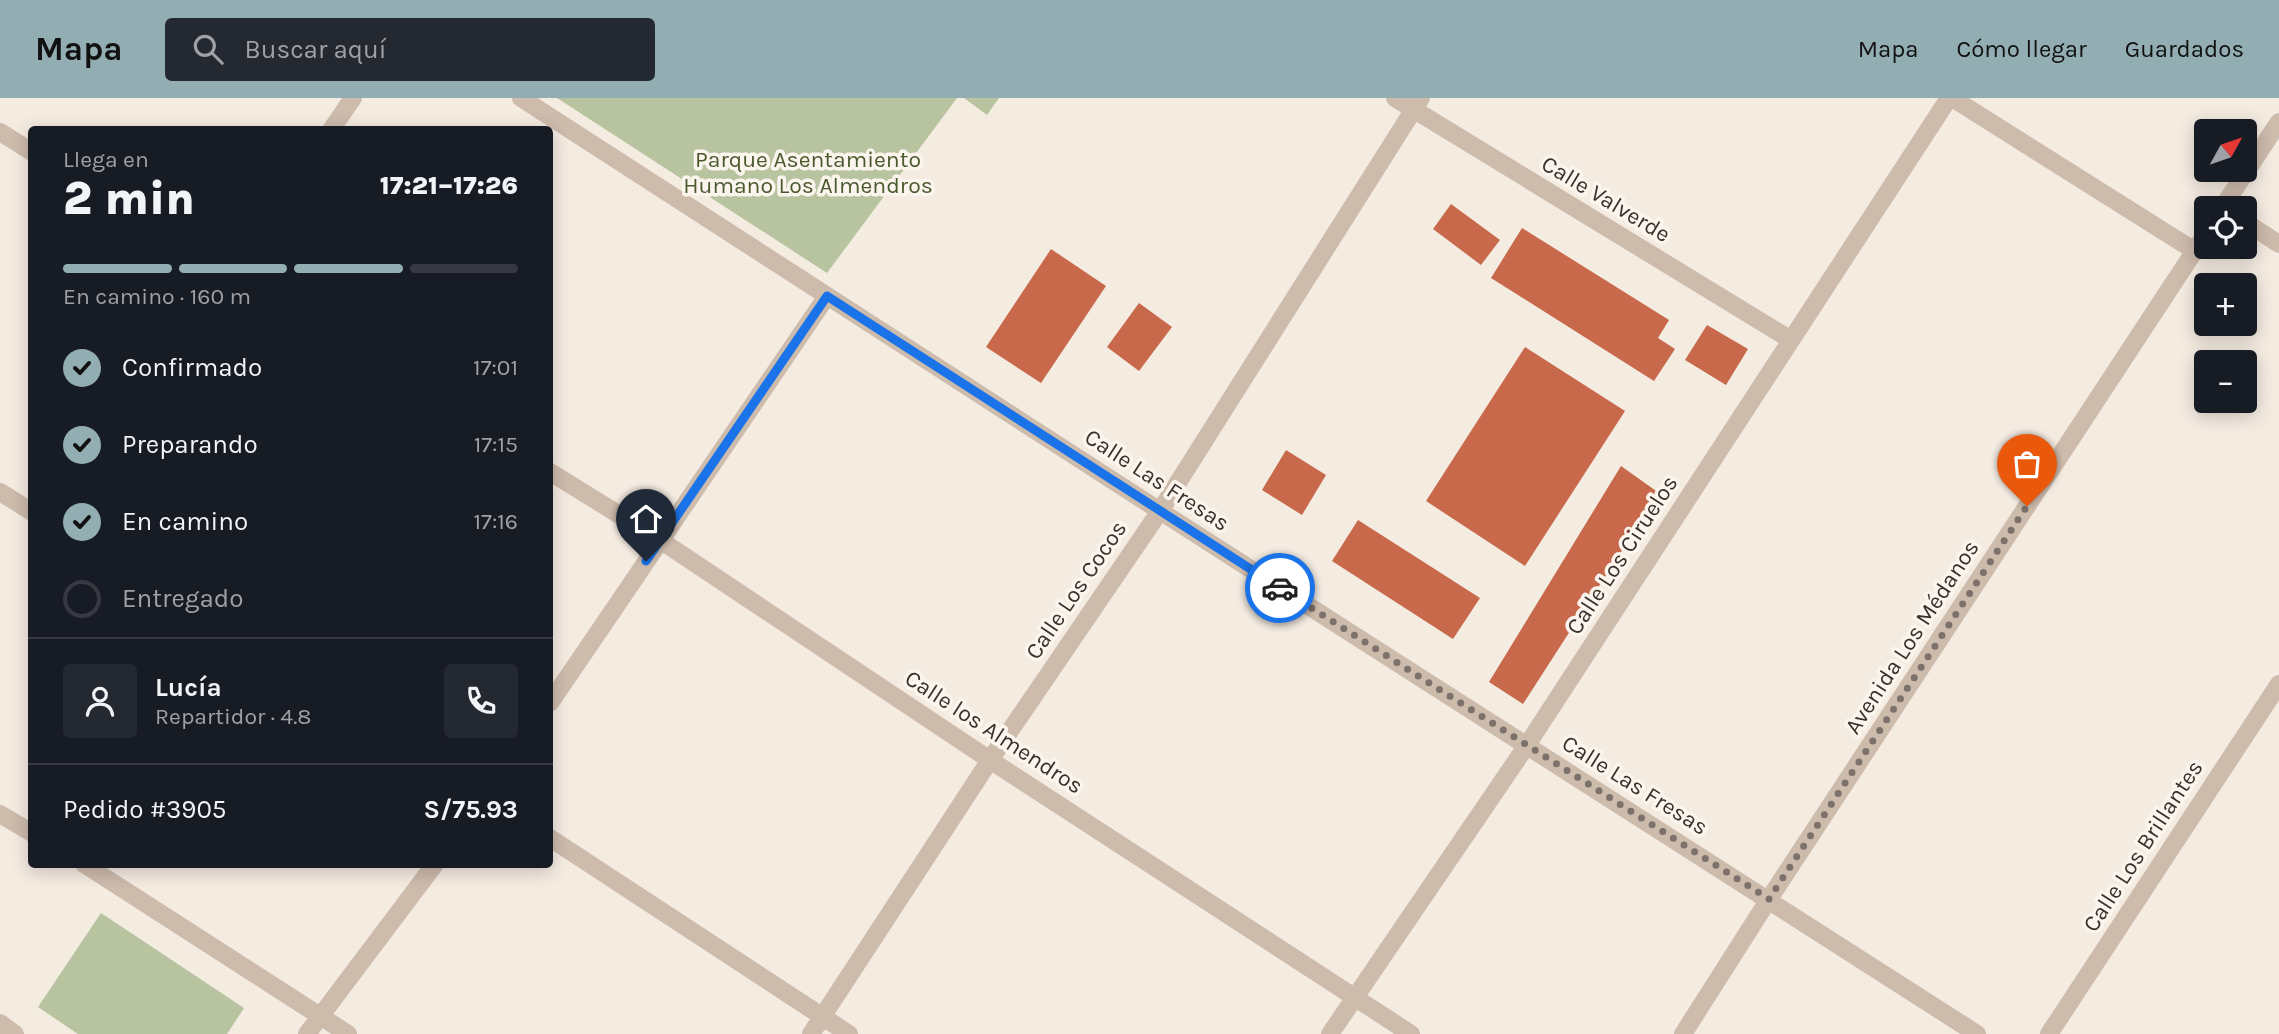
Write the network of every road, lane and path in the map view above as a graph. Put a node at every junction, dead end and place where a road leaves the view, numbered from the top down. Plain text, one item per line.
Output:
1 (353, 98) edge
2 (521, 98) edge
3 (1395, 98) edge
4 (1950, 98) edge
5 (1417, 104) edge
6 (2279, 122) edge
7 (334, 126) edge
8 (0, 132) edge
9 (28, 150) edge
10 (2231, 196) edge
11 (2257, 230) edge
12 (2279, 244) edge
13 (2194, 251) joint
14 (827, 296) junction
15 (1791, 340) junction
16 (553, 474) edge
17 (0, 492) edge
18 (28, 510) edge
19 (1160, 512) junction
20 (660, 540) junction
21 (2279, 684) edge
22 (553, 699) edge
23 (1527, 745) junction
24 (990, 760) junction
25 (0, 814) edge
26 (28, 831) edge
27 (553, 840) edge
28 (90, 868) edge
29 (432, 868) edge
30 (1769, 899) junction
31 (1354, 997) junction
32 (321, 1017) junction
33 (822, 1017) junction
34 (0, 1023) edge
35 (15, 1034) edge
36 (307, 1034) edge
37 (348, 1034) edge
38 (811, 1034) edge
39 (849, 1034) edge
40 (1330, 1034) edge
41 (1411, 1034) edge
42 (1683, 1034) edge
43 (1977, 1034) edge
44 (2049, 1034) edge

1 - 7 street
2 - 14 street, Calle Las Fresas
3 - 5 street, Calle Valverde
4 - 13 street
4 - 15 street, Calle Los Ciruelos
5 - 15 street, Calle Valverde
5 - 19 street, Calle Los Cocos
6 - 10 street
8 - 9 street
11 - 12 street
13 - 30 street, Avenida Los Médanos
14 - 19 street, Calle Las Fresas
14 - 20 street
15 - 23 street, Calle Los Ciruelos
16 - 20 street, Calle los Almendros
17 - 18 street
19 - 23 street, Calle Las Fresas
19 - 24 street, Calle Los Cocos
20 - 22 street
20 - 24 street, Calle los Almendros
21 - 44 street, Calle Los Brillantes
23 - 30 street, Calle Las Fresas
23 - 31 street, Calle Los Ciruelos
24 - 31 street, Calle los Almendros
24 - 33 street, Calle Los Cocos
25 - 26 street
27 - 33 street
28 - 32 street
29 - 32 street
30 - 42 street, Avenida Los Médanos
30 - 43 street, Calle Las Fresas
31 - 40 street, Calle Los Ciruelos
31 - 41 street, Calle los Almendros
32 - 36 street
32 - 37 street
33 - 38 street, Calle Los Cocos
33 - 39 street
34 - 35 street

